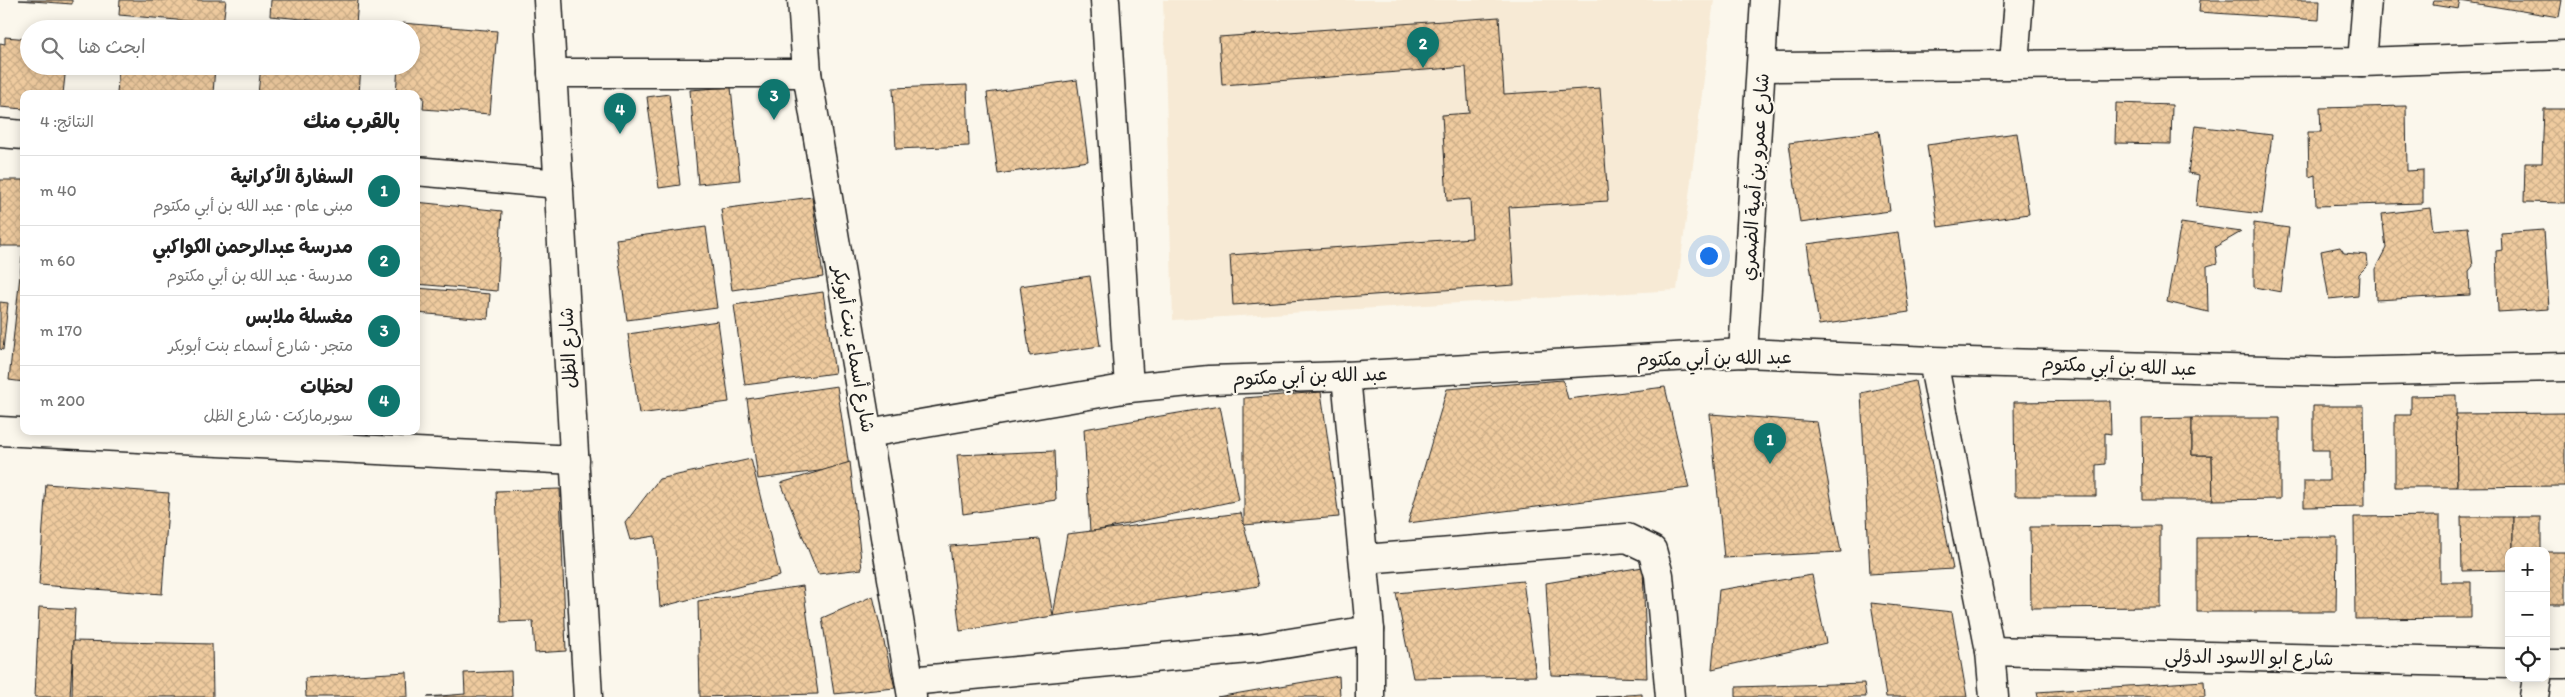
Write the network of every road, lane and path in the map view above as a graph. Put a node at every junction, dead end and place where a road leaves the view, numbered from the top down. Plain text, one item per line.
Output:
1 (548, 0) edge
2 (802, 0) edge
3 (1105, 0) edge
4 (1765, 0) edge
5 (2019, 0) edge
6 (2367, 0) edge
7 (2565, 54) edge
8 (2362, 62) junction
9 (2014, 63) junction
10 (1762, 67) junction
11 (552, 73) junction
12 (807, 73) junction
13 (0, 133) edge
14 (20, 135) edge
15 (420, 171) edge
16 (559, 184) junction
17 (1743, 353) junction
18 (1933, 361) junction
19 (2565, 367) edge
20 (1346, 376) junction
21 (1129, 388) junction
22 (0, 431) edge
23 (20, 432) edge
24 (868, 433) junction
25 (79, 435) edge
26 (575, 460) junction
27 (1364, 559) junction
28 (1370, 630) junction
29 (1990, 651) junction
30 (2505, 663) edge
31 (2550, 664) edge
32 (2565, 664) edge
33 (2537, 682) edge
34 (911, 689) edge
35 (588, 697) edge
36 (1370, 697) edge
37 (1670, 697) edge
38 (1994, 697) edge
39 (2534, 697) edge

1 - 11 street, شارع الظل
2 - 12 street, شارع أسماء بنت أبوبكر
3 - 21 street
4 - 10 street, شارع عمرو بن أمية الضمري
5 - 9 street
6 - 8 street
7 - 8 street
8 - 9 street
9 - 10 street
10 - 17 street, شارع عمرو بن أمية الضمري
11 - 12 street
11 - 16 street, شارع الظل
12 - 24 street, شارع أسماء بنت أبوبكر
13 - 14 street
15 - 16 street
16 - 26 street, شارع الظل
17 - 18 street, عبد الله بن أبي مكتوم
17 - 20 street, عبد الله بن أبي مكتوم
18 - 19 street, عبد الله بن أبي مكتوم
18 - 29 street
20 - 21 street, عبد الله بن أبي مكتوم
20 - 27 street
21 - 24 street, عبد الله بن أبي مكتوم
22 - 23 street
24 - 34 street, شارع أسماء بنت أبوبكر
25 - 26 street
26 - 35 street, شارع الظل
27 - 28 street
27 - 37 street
28 - 34 street
28 - 36 street
29 - 30 street, شارع ابو الاسود الدؤلي
29 - 38 street
31 - 32 street
33 - 39 street

